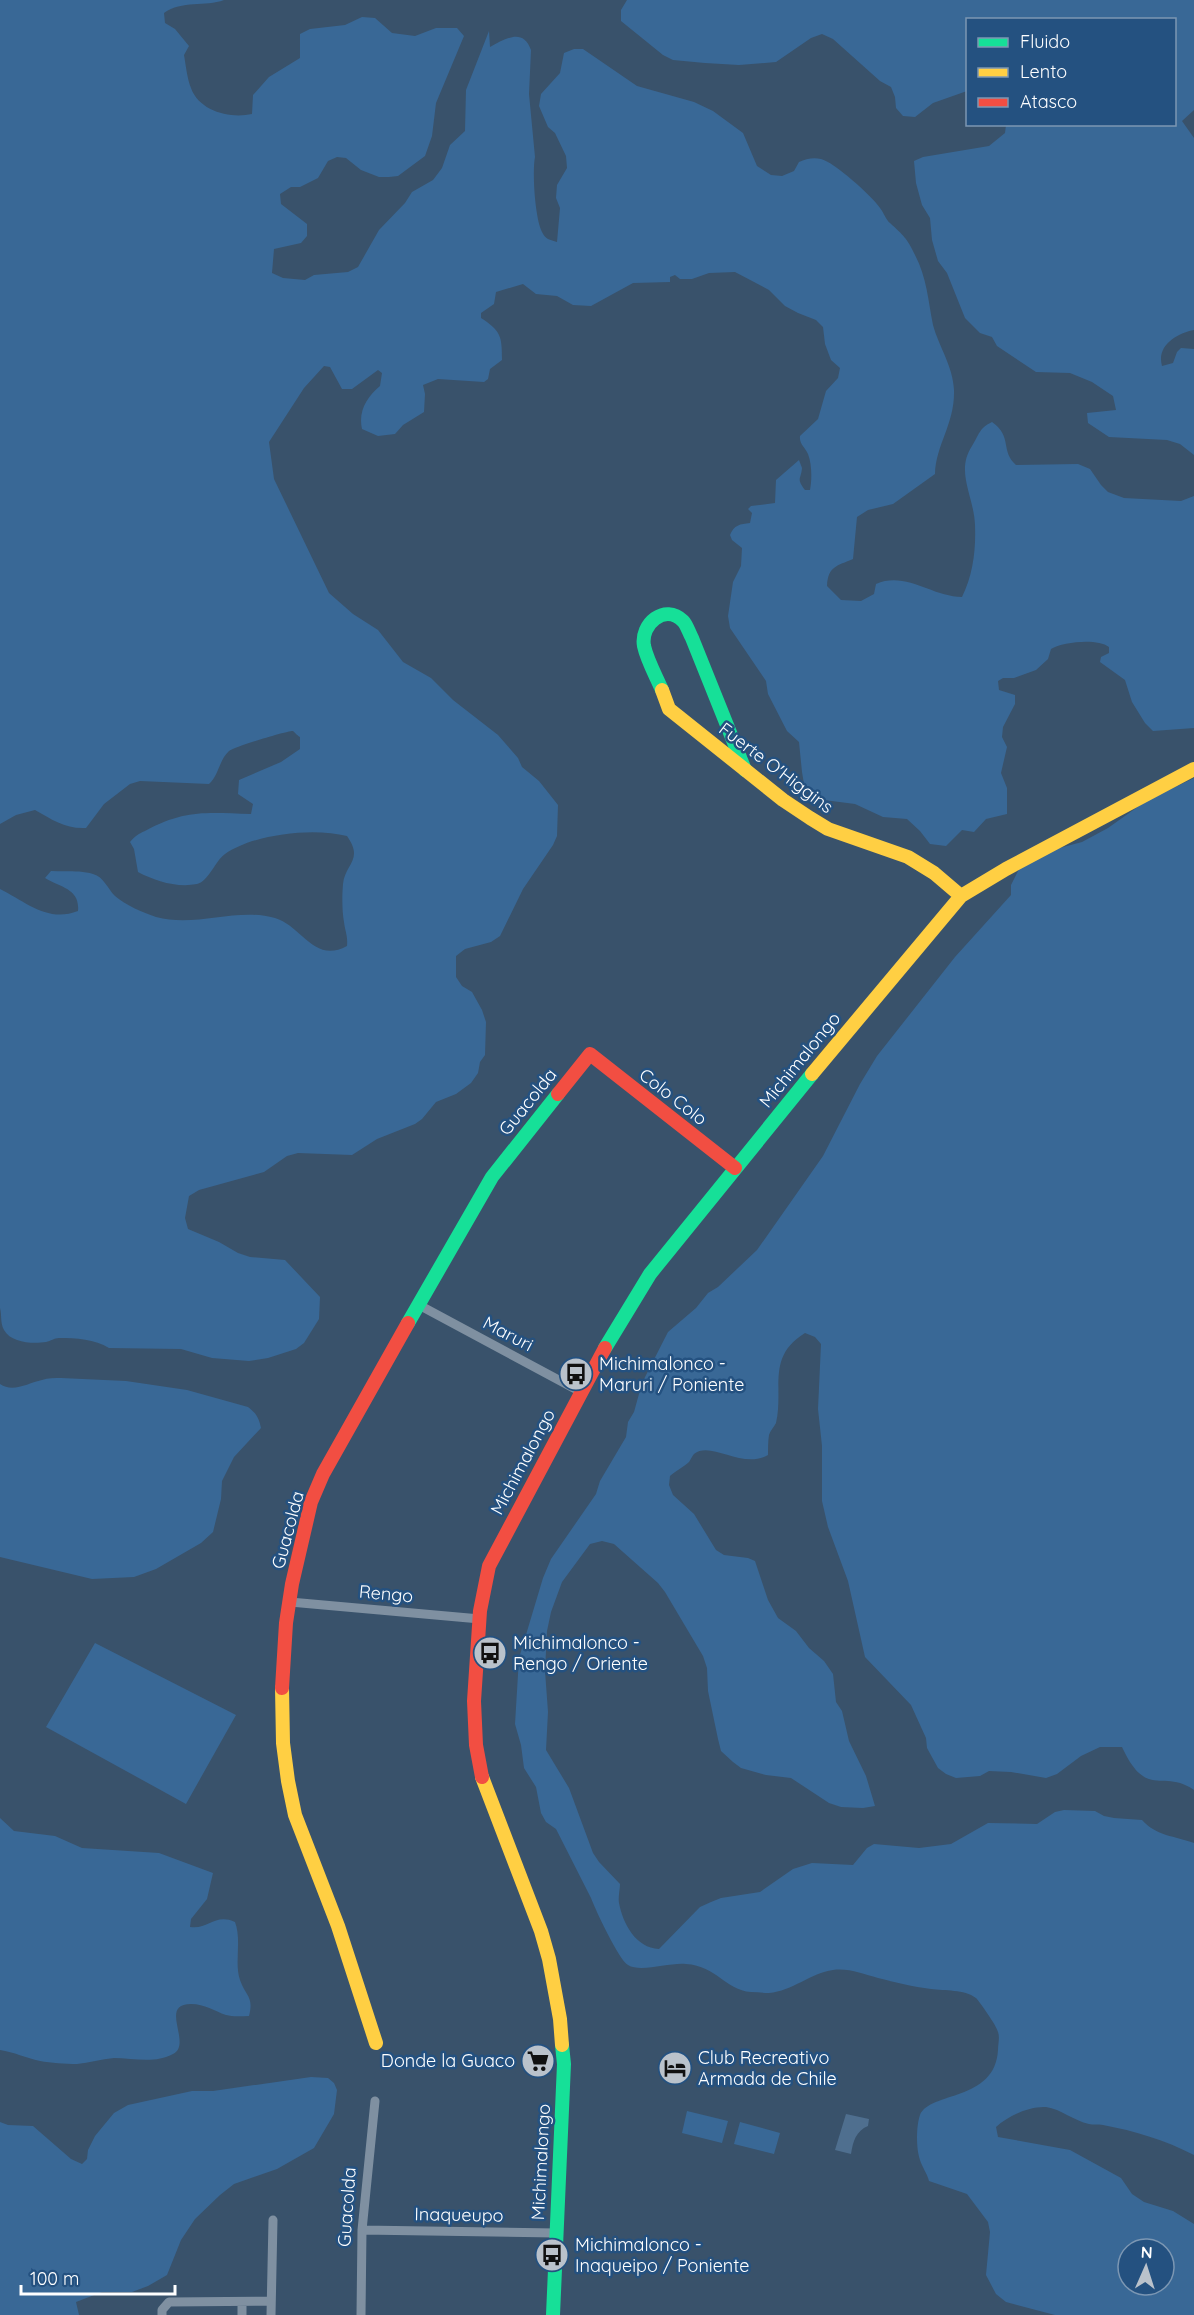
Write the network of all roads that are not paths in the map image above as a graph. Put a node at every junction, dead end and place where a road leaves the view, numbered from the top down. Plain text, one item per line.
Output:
1 (1194, 769) edge
2 (746, 770) junction
3 (962, 896) junction
4 (590, 1054) joint
5 (735, 1168) junction
6 (419, 1305) junction
7 (581, 1392) junction
8 (290, 1602) junction
9 (480, 1619) junction
10 (376, 2043) dead end
11 (375, 2101) dead end
12 (273, 2220) dead end
13 (362, 2230) junction
14 (555, 2233) junction
15 (271, 2301) junction
16 (242, 2302) junction
17 (164, 2310) edge
18 (242, 2315) edge
19 (271, 2315) edge
20 (361, 2315) edge
21 (553, 2315) edge

1 - 3 street, Michimalongo
2 - 2 street, Fuerte O'Higgins
2 - 3 street, Fuerte O'Higgins
3 - 5 street, Michimalongo
4 - 5 street, Colo Colo
4 - 6 street, Guacolda
5 - 7 street, Michimalongo
6 - 7 street, Maruri
6 - 8 street, Guacolda
7 - 9 street, Michimalongo
8 - 9 street, Rengo
8 - 10 street, Guacolda
9 - 14 street, Michimalongo
11 - 13 street, Guacolda
12 - 15 street
13 - 14 street, Inaqueupo
13 - 20 street, Guacolda
14 - 21 street, Michimalongo
15 - 16 street
15 - 19 street
16 - 17 street
16 - 18 street

